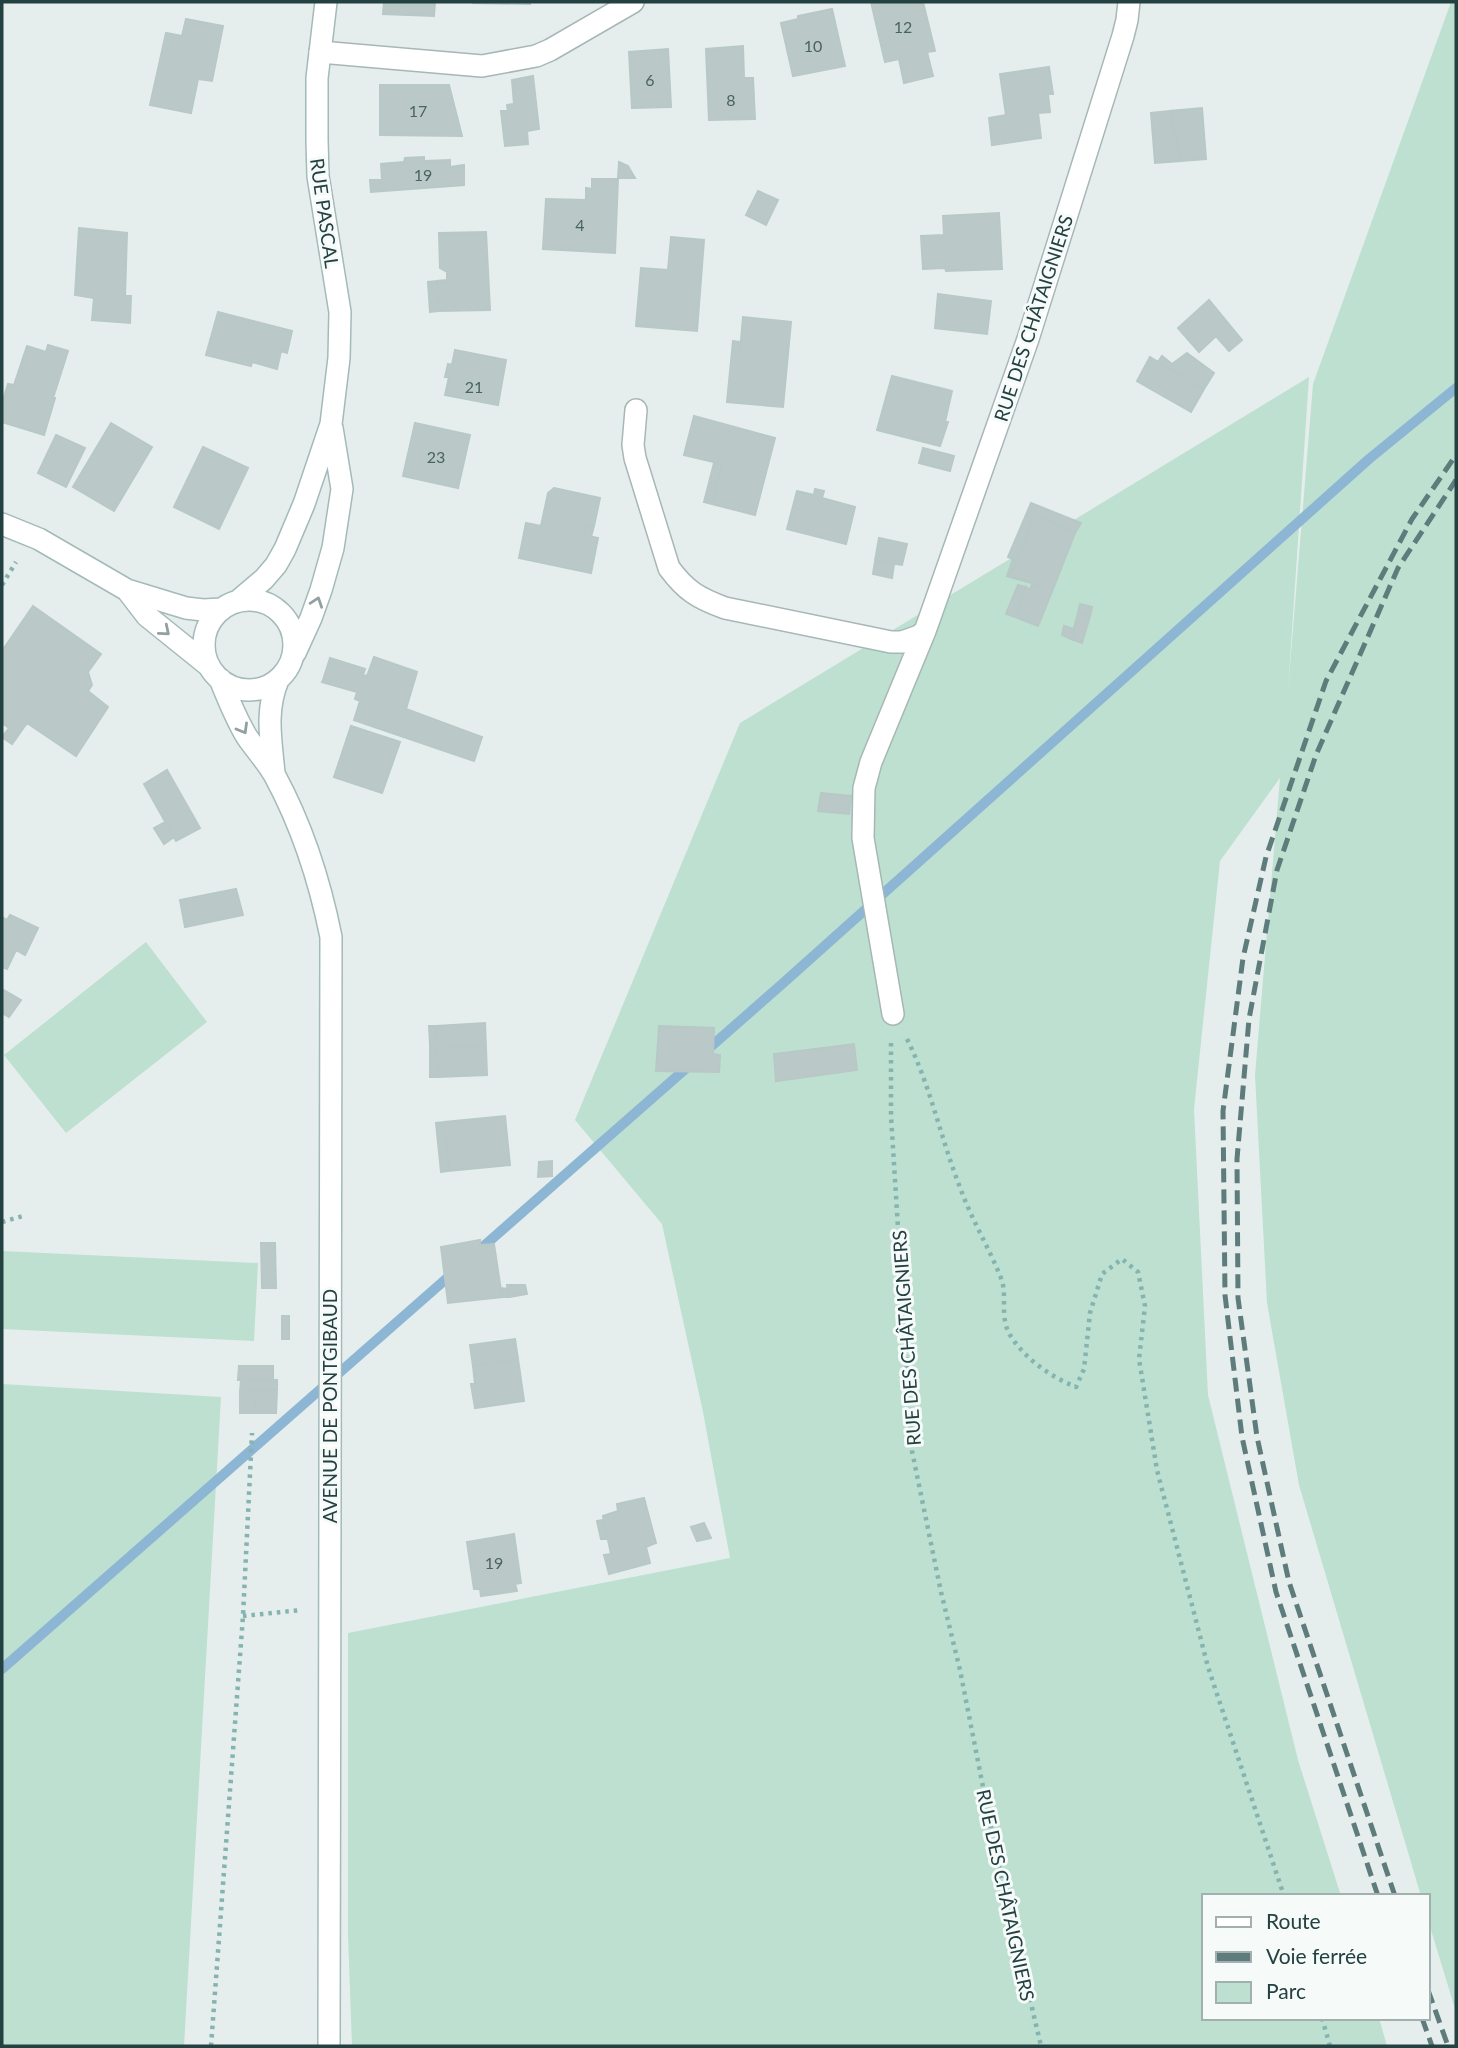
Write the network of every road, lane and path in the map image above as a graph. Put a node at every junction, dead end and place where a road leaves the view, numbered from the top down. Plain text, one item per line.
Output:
1 (326, 2) edge
2 (633, 2) edge
3 (1129, 2) edge
4 (320, 52) junction
5 (636, 410) dead end
6 (331, 424) junction
7 (2, 524) edge
8 (127, 590) junction
9 (230, 605) junction
10 (925, 631) junction
11 (284, 672) junction
12 (214, 673) junction
13 (275, 775) junction
14 (893, 1014) junction
15 (23, 1216) dead end
16 (2, 1222) edge
17 (252, 1433) dead end
18 (330, 1606) junction
19 (243, 1616) junction
20 (1283, 1894) edge
21 (1323, 2020) edge
22 (211, 2046) edge
23 (329, 2046) edge
24 (1041, 2046) edge
25 (1330, 2046) edge

1 - 4 main road, RUE PASCAL
2 - 4 main road
3 - 10 main road, RUE DES CHÂTAIGNIERS
4 - 6 main road, RUE PASCAL
5 - 10 main road
6 - 9 main road, RUE PASCAL
11 -> 6 main road, RUE PASCAL
7 - 8 main road
8 - 9 main road
8 -> 12 main road
9 - 11 main road
9 - 12 main road
10 - 14 main road, RUE DES CHÂTAIGNIERS
11 - 12 main road
11 - 13 main road, AVENUE DE PONTGIBAUD
12 -> 13 main road, AVENUE DE PONTGIBAUD
13 - 18 main road, AVENUE DE PONTGIBAUD
14 - 20 path
14 - 24 path, RUE DES CHÂTAIGNIERS
15 - 16 path
17 - 19 path
18 - 19 path
18 - 23 main road, AVENUE DE PONTGIBAUD
19 - 22 path
21 - 25 path

